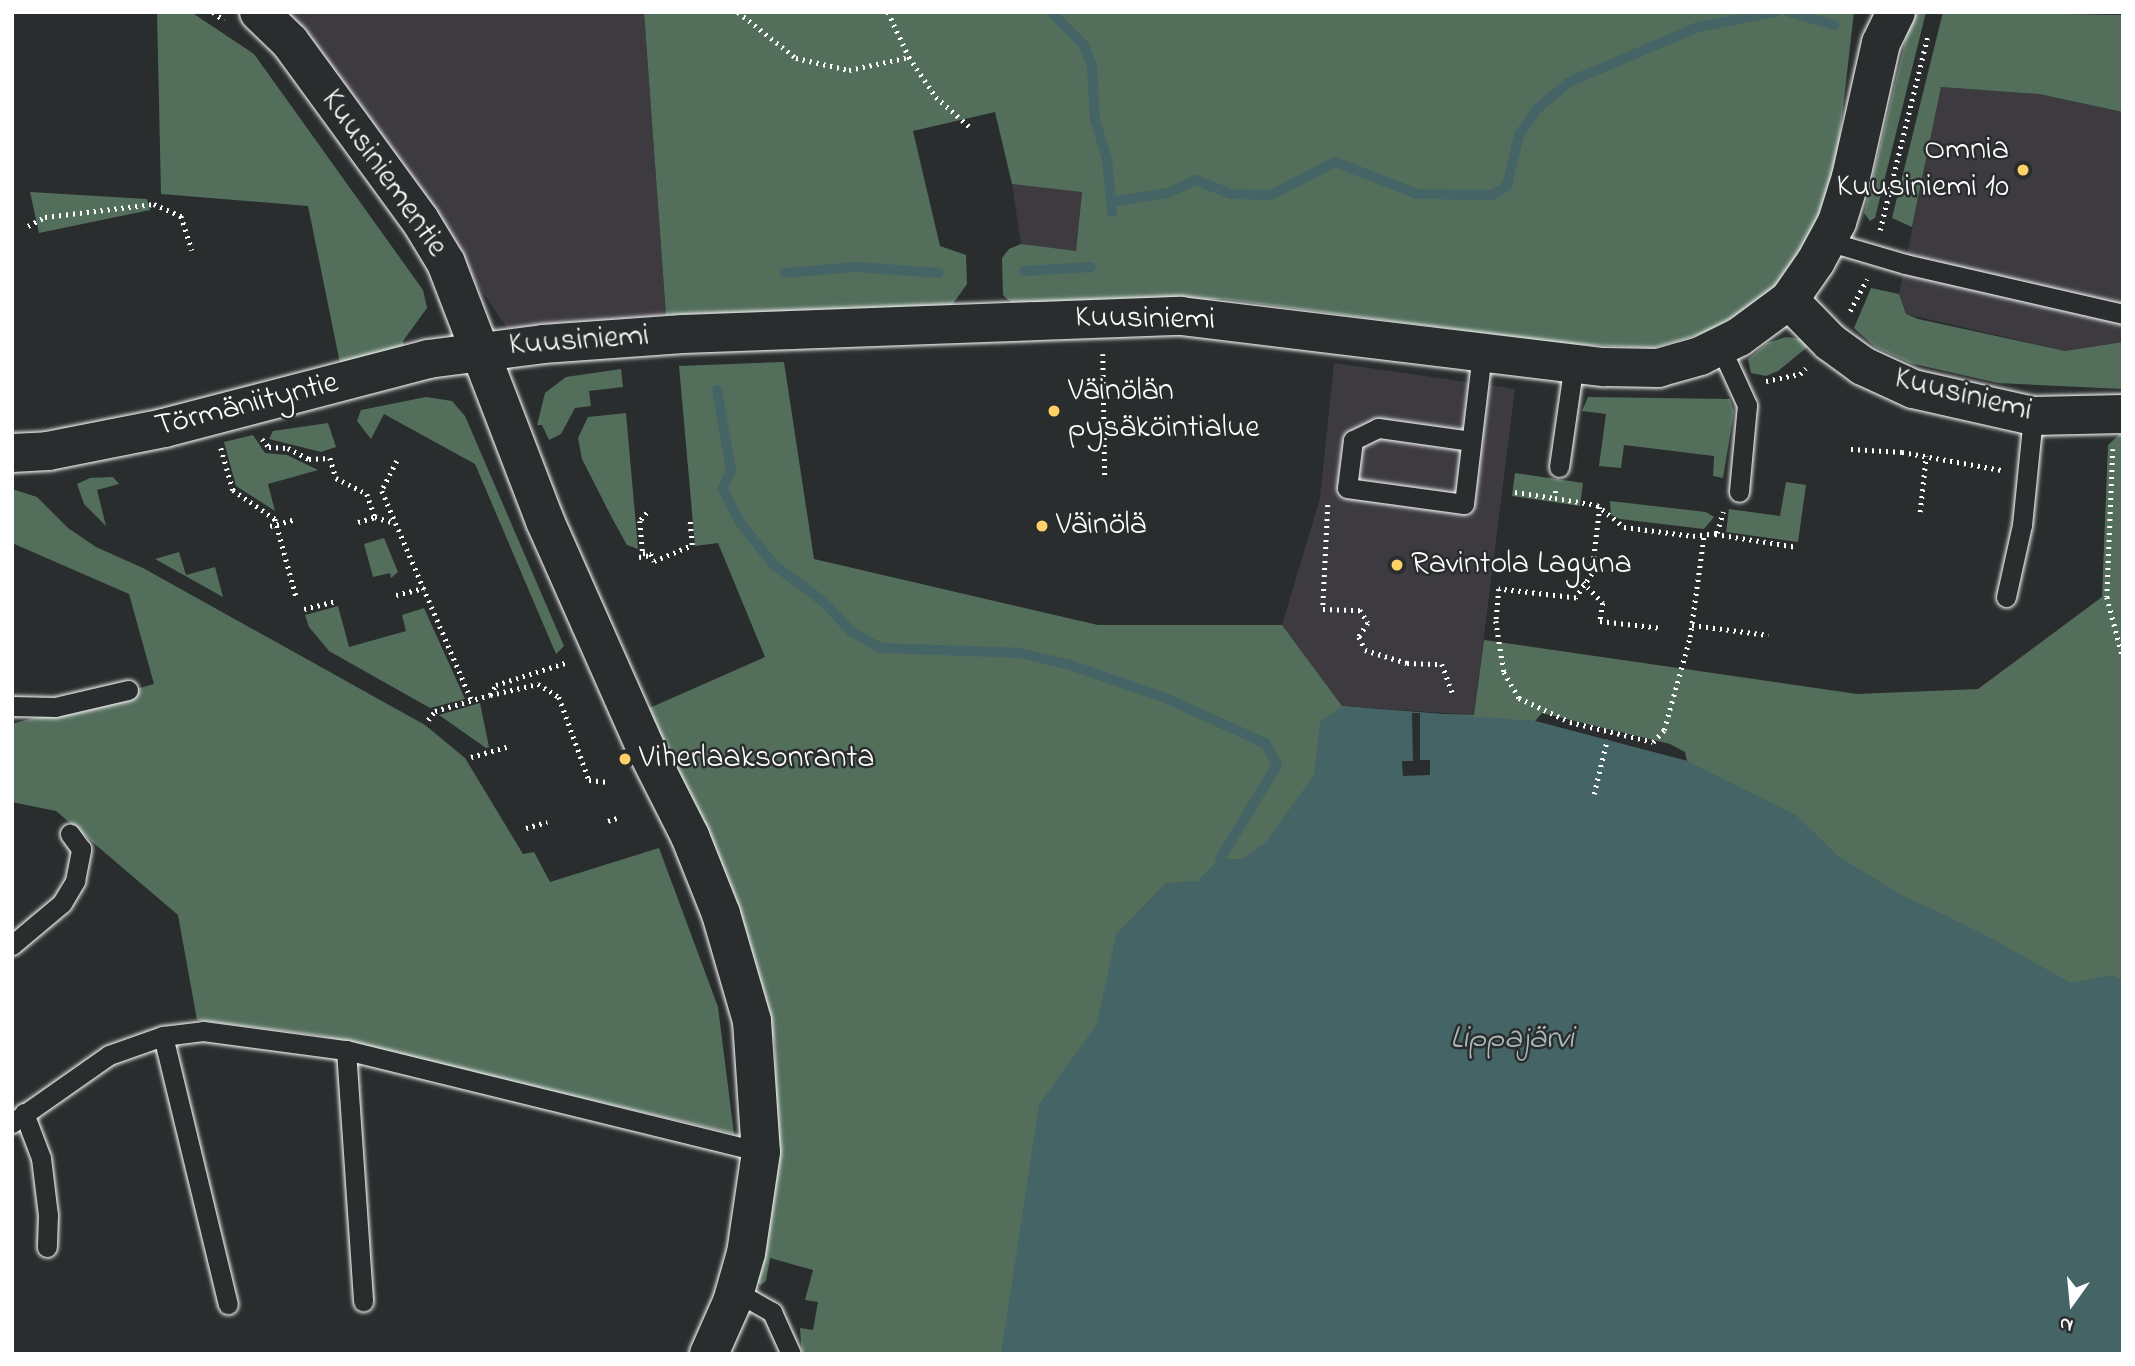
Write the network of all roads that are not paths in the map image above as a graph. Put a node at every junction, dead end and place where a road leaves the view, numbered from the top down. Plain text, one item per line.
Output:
1 (259, 12) edge
2 (1885, 23) edge
3 (1827, 241) junction
4 (1789, 300) junction
5 (2123, 314) edge
6 (1720, 346) junction
7 (481, 350) junction
8 (1482, 352) junction
9 (1574, 363) junction
10 (2033, 416) junction
11 (2118, 428) edge
12 (1471, 441) junction
13 (12, 453) edge
14 (1559, 467) road end
15 (1739, 492) road end
16 (2006, 597) dead end
17 (128, 690) dead end
18 (12, 706) edge
19 (70, 834) dead end
20 (12, 945) edge
21 (163, 1037) junction
22 (346, 1050) junction
23 (18, 1118) edge
24 (761, 1152) junction
25 (47, 1247) dead end
26 (735, 1291) junction
27 (363, 1301) dead end
28 (228, 1304) dead end
29 (709, 1354) edge
30 (790, 1354) edge

1 - 7 street, Kuusiniementie
2 - 3 street, Kuusiniemi
3 - 4 street, Kuusiniemi
3 - 5 lane
4 - 6 street, Kuusiniemi
4 - 10 street, Kuusiniemi
6 - 9 street, Kuusiniemi
6 - 15 lane
7 - 8 street, Kuusiniemi
7 - 13 street, Törmäniityntie
7 - 24 street
8 - 9 street, Kuusiniemi
8 - 12 lane
9 - 14 lane
10 - 11 street, Kuusiniemi
10 - 16 lane
12 - 12 lane
17 - 18 lane
19 - 20 lane
21 - 22 lane
21 - 23 lane
21 - 28 lane
22 - 24 lane
22 - 27 lane
23 - 25 lane
24 - 26 street
26 - 29 street
26 - 30 lane

